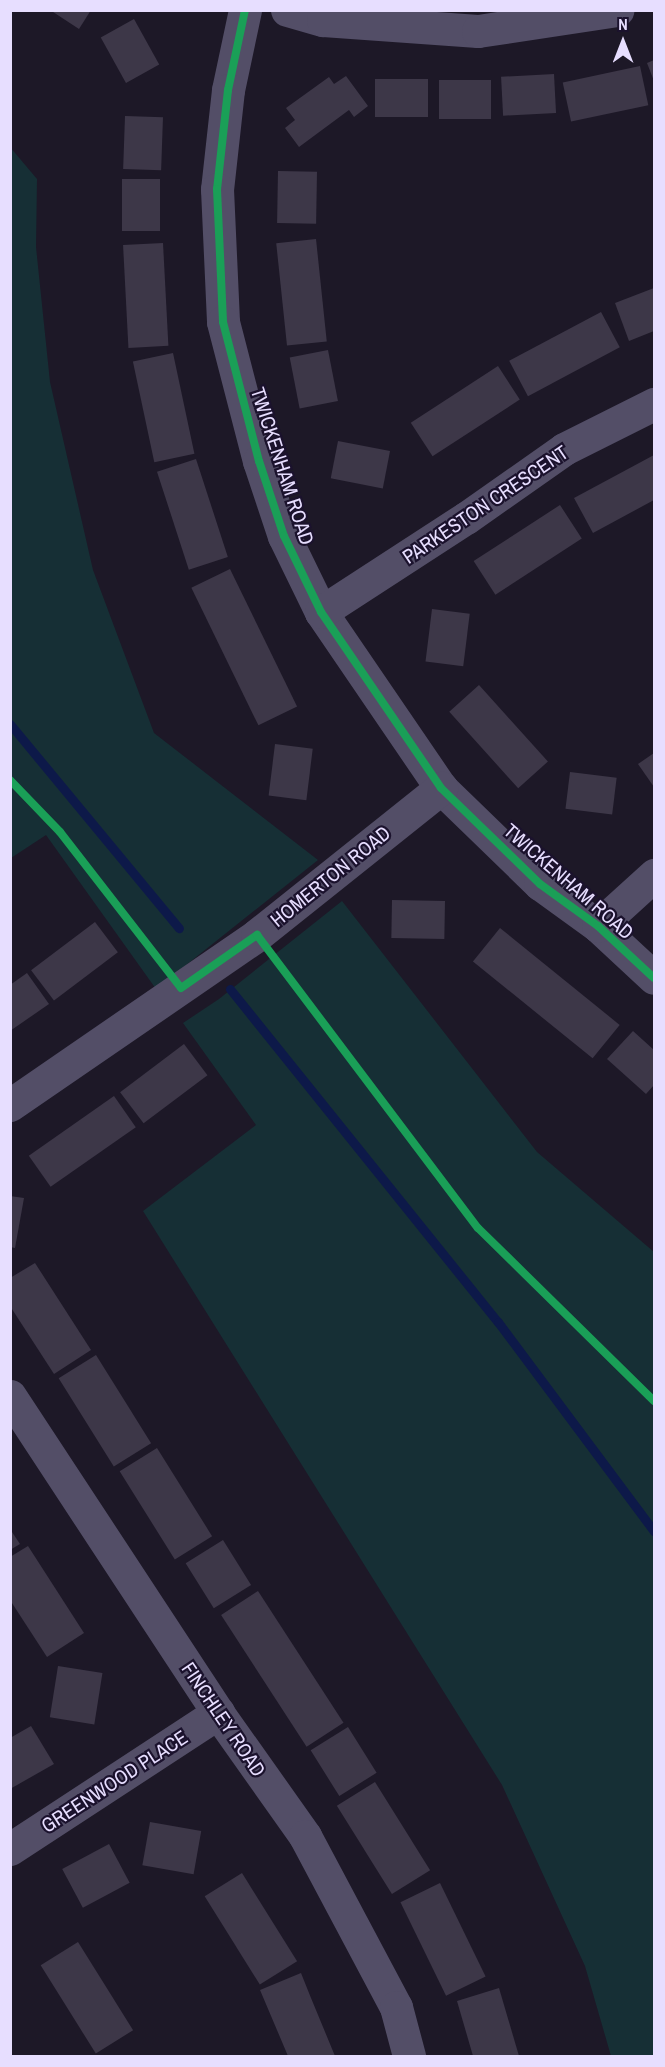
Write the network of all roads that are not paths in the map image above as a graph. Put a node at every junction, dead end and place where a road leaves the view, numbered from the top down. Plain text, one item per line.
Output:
1 (245, 10) edge
2 (286, 10) edge
3 (617, 10) edge
4 (654, 404) edge
5 (321, 612) junction
6 (441, 788) junction
7 (654, 875) edge
8 (598, 926) junction
9 (654, 978) edge
10 (10, 1106) edge
11 (10, 1396) edge
12 (218, 1713) junction
13 (10, 1849) edge
14 (409, 2056) edge

1 - 5 street, TWICKENHAM ROAD
2 - 3 street
4 - 5 street, PARKESTON CRESCENT
5 - 6 street, TWICKENHAM ROAD
6 - 8 street, TWICKENHAM ROAD
6 - 10 street, HOMERTON ROAD
7 - 8 street
8 - 9 street, TWICKENHAM ROAD
11 - 12 street, FINCHLEY ROAD
12 - 13 street, GREENWOOD PLACE
12 - 14 street, FINCHLEY ROAD

